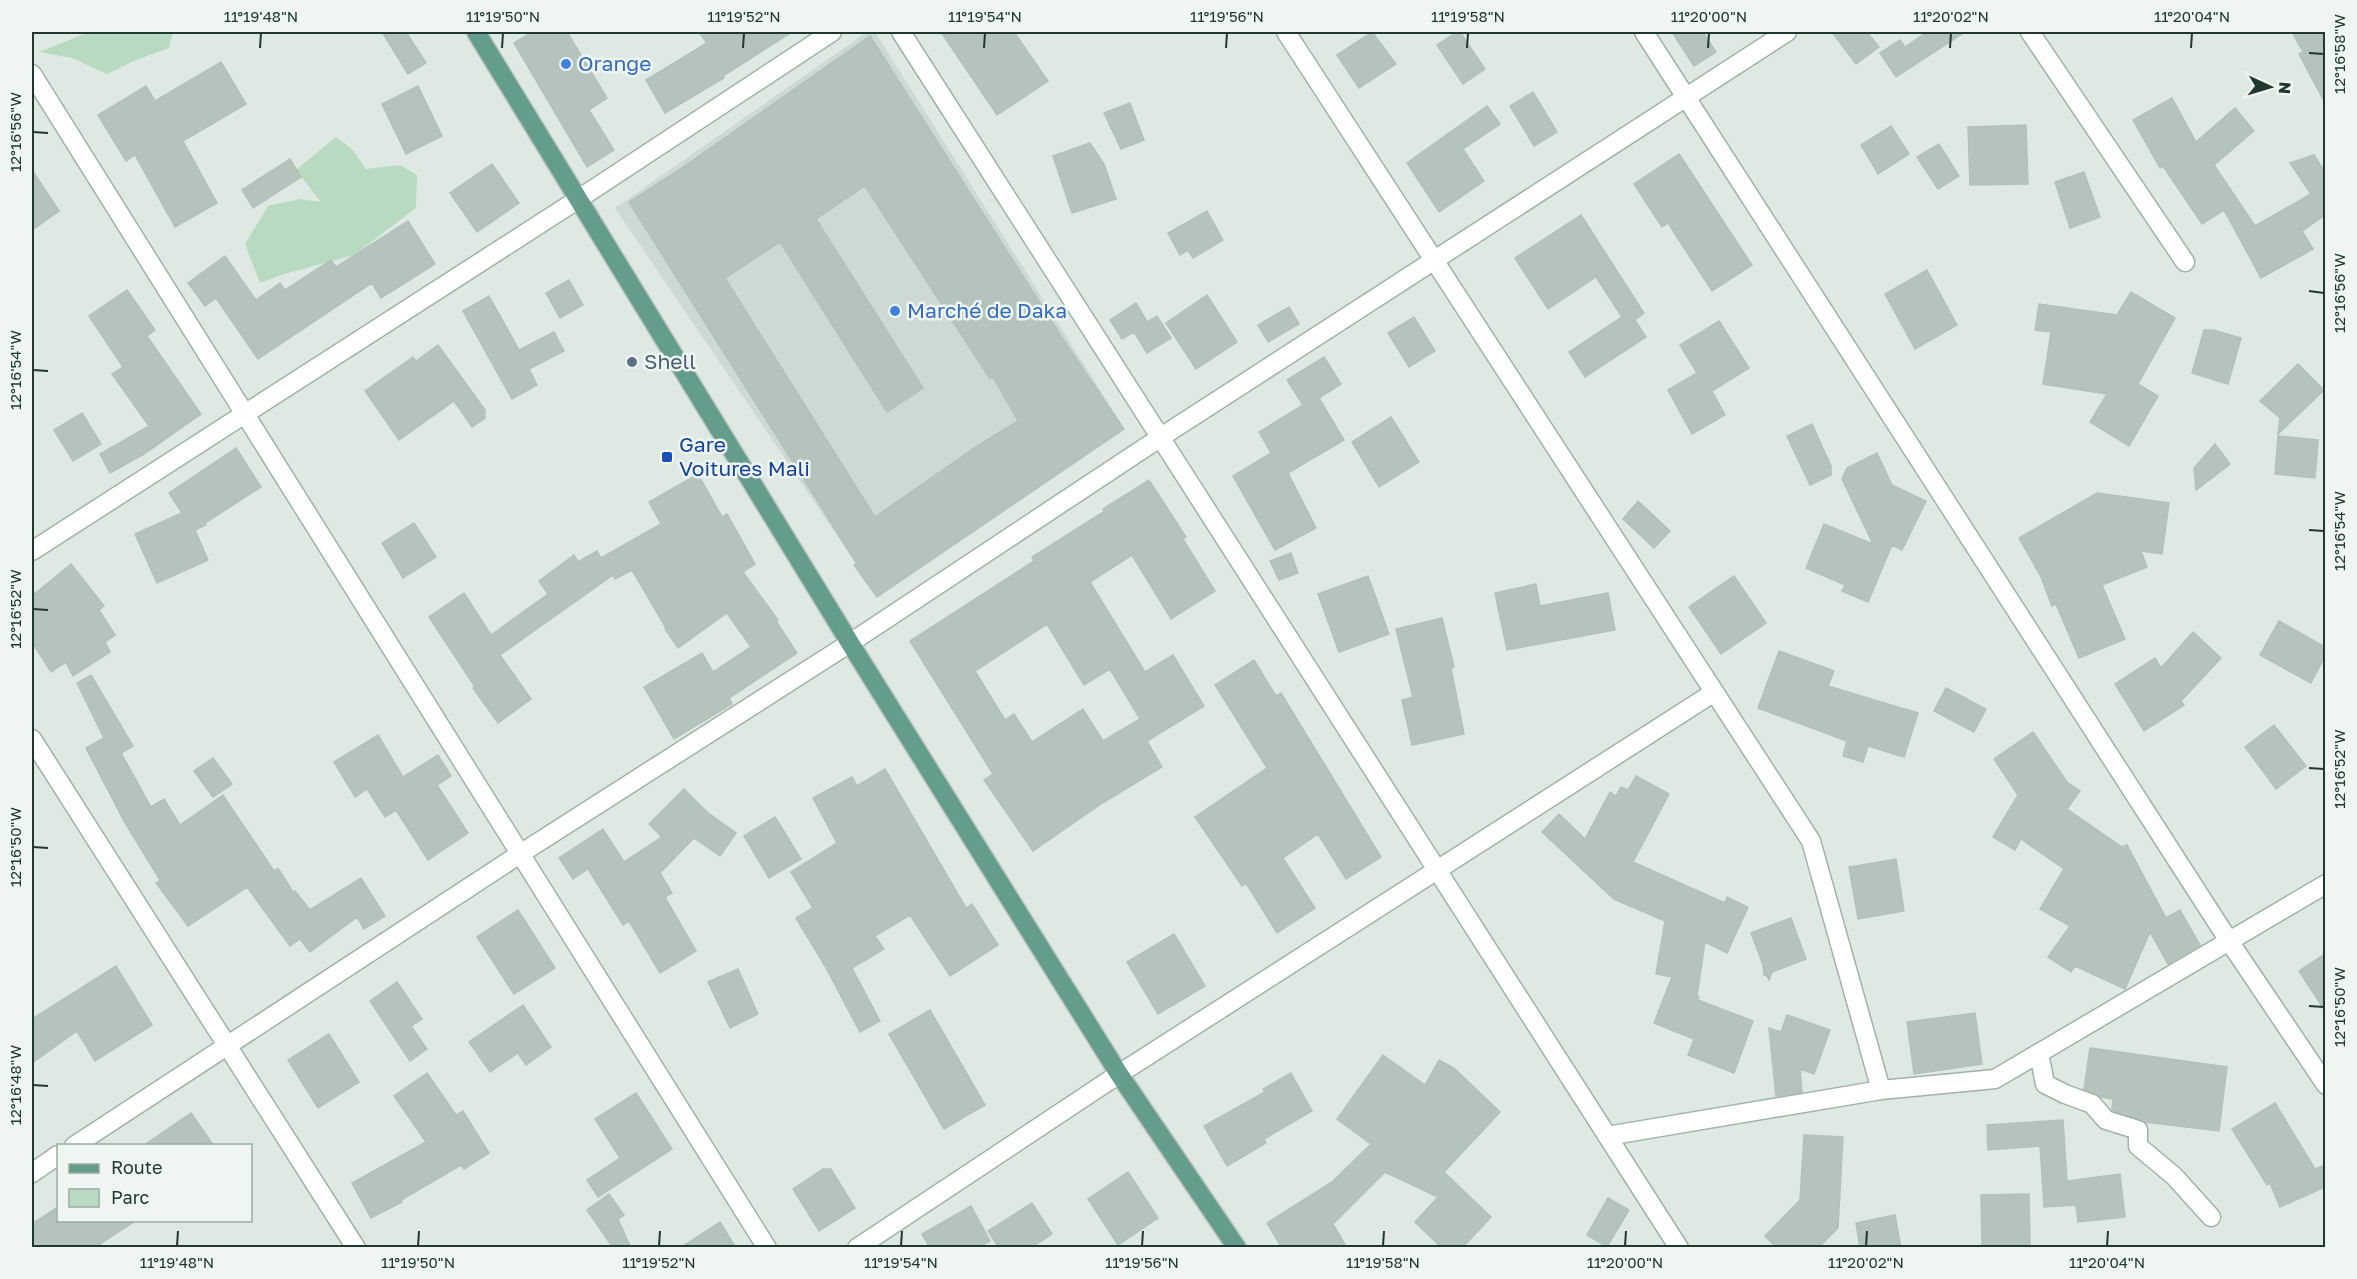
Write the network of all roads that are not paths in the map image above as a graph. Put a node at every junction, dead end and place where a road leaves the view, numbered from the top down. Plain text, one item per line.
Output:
1 (476, 32) edge
2 (832, 32) edge
3 (901, 32) edge
4 (1286, 32) edge
5 (1644, 32) edge
6 (1787, 32) edge
7 (2030, 32) edge
8 (32, 74) edge
9 (1687, 98) junction
10 (577, 200) junction
11 (1434, 260) junction
12 (2185, 262) dead end
13 (244, 414) junction
14 (1161, 437) junction
15 (32, 551) edge
16 (850, 643) junction
17 (1713, 693) junction
18 (32, 740) edge
19 (520, 854) junction
20 (1437, 869) junction
21 (2325, 884) edge
22 (2229, 941) junction
23 (227, 1045) junction
24 (2039, 1053) junction
25 (1119, 1074) junction
26 (2325, 1085) edge
27 (1881, 1090) junction
28 (1607, 1136) junction
29 (77, 1144) edge
30 (57, 1156) edge
31 (32, 1173) edge
32 (2211, 1217) dead end
33 (356, 1248) edge
34 (767, 1248) edge
35 (857, 1248) edge
36 (1237, 1248) edge
37 (1679, 1248) edge

1 - 10 main road
2 - 10 street
3 - 14 street
4 - 11 street
5 - 9 street
6 - 9 street
7 - 12 street
8 - 13 street
9 - 11 street
9 - 22 street
10 - 13 street
10 - 16 main road
11 - 14 street
11 - 17 street
13 - 15 street
13 - 19 street
14 - 16 street
14 - 20 street
16 - 19 street
16 - 25 main road
17 - 20 street
17 - 27 street
18 - 23 street
19 - 23 street
19 - 34 street
20 - 25 street
20 - 28 street
21 - 22 street
22 - 24 street
22 - 26 street
23 - 29 street
23 - 33 street
24 - 27 street
24 - 32 street
25 - 35 street
25 - 36 main road
27 - 28 street
28 - 37 street
30 - 31 street

